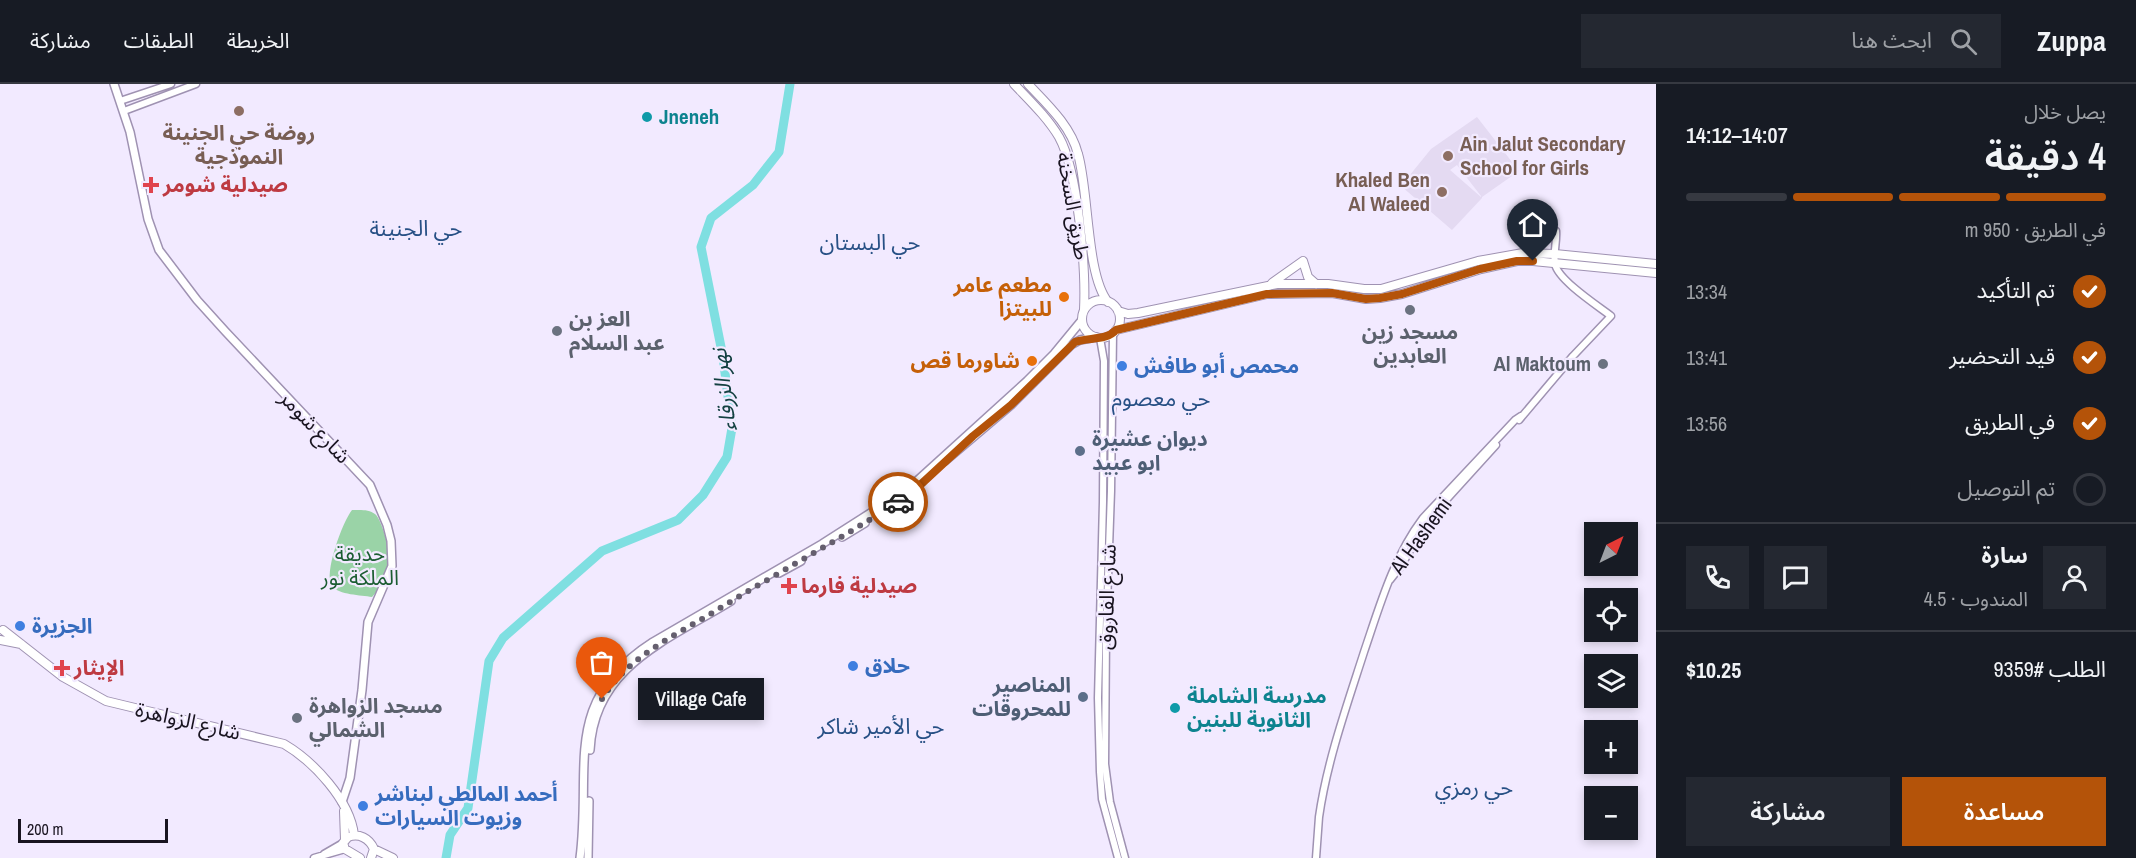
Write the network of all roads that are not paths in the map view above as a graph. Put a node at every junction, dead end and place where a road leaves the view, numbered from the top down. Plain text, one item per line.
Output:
1 (114, 84) edge
2 (171, 84) edge
3 (196, 84) edge
4 (1014, 84) edge
5 (1028, 84) edge
6 (120, 101) junction
7 (124, 111) junction
8 (1556, 231) dead end
9 (1555, 259) junction
10 (1656, 264) edge
11 (1656, 273) edge
12 (1288, 284) junction
13 (1316, 284) junction
14 (1268, 285) junction
15 (1296, 293) junction
16 (1257, 295) junction
17 (1108, 302) junction
18 (1084, 310) junction
19 (1118, 311) junction
20 (1082, 320) junction
21 (1115, 332) junction
22 (1098, 338) junction
23 (1112, 442) junction
24 (1102, 443) junction
25 (1, 628) edge
26 (0, 640) edge
27 (21, 644) junction
28 (1098, 698) junction
29 (1106, 698) junction
30 (343, 805) junction
31 (354, 835) junction
32 (344, 844) junction
33 (373, 856) edge
34 (314, 858) edge
35 (360, 858) edge
36 (393, 858) edge
37 (580, 858) edge
38 (588, 858) edge
39 (1118, 858) edge
40 (1125, 858) edge
41 (1316, 858) edge

1 - 6 main road, شارع شومر
2 - 6 street
3 - 7 street
4 - 18 main road, طريق السخنة
5 - 17 main road, طريق السخنة
6 - 7 main road, شارع شومر
7 - 30 main road, شارع شومر
8 - 9 street
9 - 10 main road
9 - 11 main road
9 - 13 main road
9 - 15 main road
9 - 41 street, Al Hashemi
12 - 13 main road
12 - 14 main road
12 - 15 main road
12 - 16 main road
13 - 14 main road
14 - 19 main road
15 - 16 main road
16 - 21 main road
17 - 18 main road
17 - 19 main road
18 - 20 main road
19 - 21 main road
20 - 22 main road
20 - 37 main road
21 - 22 main road
21 - 23 street, شارع الفاروق
22 - 24 street, شارع الفاروق
22 - 38 main road
23 - 24 street
23 - 29 street, شارع الفاروق
24 - 28 street, شارع الفاروق
25 - 26 main road
25 - 27 main road, شارع الزواهرة
26 - 27 main road, شارع الزواهرة
27 - 30 main road, شارع الزواهرة
28 - 29 street
28 - 39 street, شارع الفاروق
29 - 40 street, شارع الفاروق
30 - 31 main road, شارع الزواهرة
30 - 32 main road
31 - 32 main road
31 - 33 main road
32 - 34 street
32 - 35 main road
33 - 36 main road

